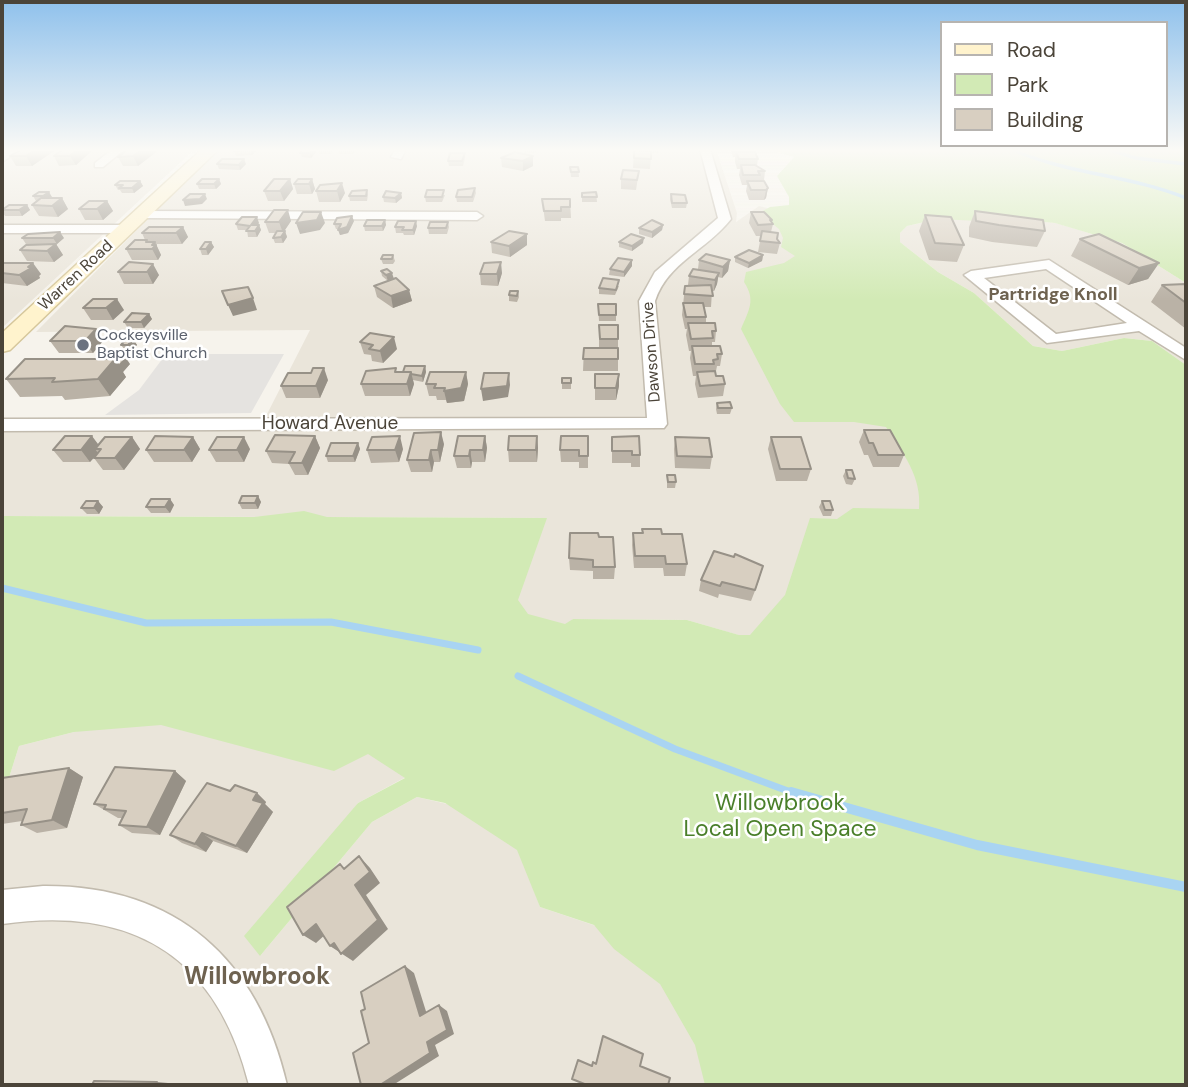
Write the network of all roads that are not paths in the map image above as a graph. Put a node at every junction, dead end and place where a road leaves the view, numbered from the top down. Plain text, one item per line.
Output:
1 (156, 200) edge
2 (719, 200) edge
3 (141, 214) junction
4 (477, 216) dead end
5 (2, 229) edge
6 (125, 229) junction
7 (1139, 326) junction
8 (2, 345) edge
9 (1186, 355) edge
10 (657, 424) joint
11 (2, 425) edge
12 (2, 907) edge
13 (268, 1085) edge

1 - 3 street, Warren Road
2 - 10 street, Dawson Drive
3 - 4 street
3 - 6 street, Warren Road
5 - 6 street
6 - 8 street, Warren Road
7 - 7 street
7 - 9 street
10 - 11 street, Howard Avenue
12 - 13 street

